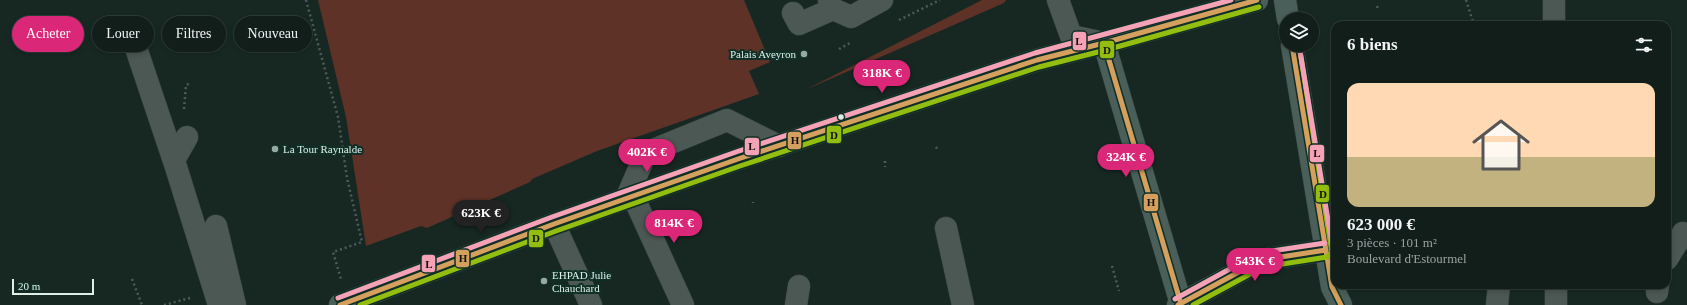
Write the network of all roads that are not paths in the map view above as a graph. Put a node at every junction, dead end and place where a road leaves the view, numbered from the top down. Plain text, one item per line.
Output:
1 (882, 0) edge
2 (1058, 0) edge
3 (1257, 0) edge
4 (1285, 0) edge
5 (1554, 0) edge
6 (831, 4) edge
7 (1287, 12) edge
8 (793, 13) dead end
9 (1554, 21) edge
10 (1104, 43) junction
11 (137, 52) edge
12 (1293, 52) edge
13 (187, 137) dead end
14 (779, 146) junction
15 (174, 160) junction
16 (630, 198) junction
17 (554, 224) junction
18 (216, 226) dead end
19 (946, 228) dead end
20 (1330, 249) edge
21 (1331, 268) edge
22 (1333, 289) edge
23 (1499, 289) edge
24 (1556, 289) edge
25 (344, 304) edge
26 (1180, 304) edge
27 (219, 305) edge
28 (235, 305) edge
29 (591, 305) edge
30 (683, 305) edge
31 (963, 305) edge
32 (1341, 305) edge
33 (1497, 305) edge
34 (1556, 305) edge

1 - 6 street
2 - 10 street
3 - 10 main road
4 - 7 main road
5 - 9 street
6 - 8 street
10 - 14 main road
10 - 26 main road
11 - 15 street
12 - 20 main road
13 - 15 street
14 - 16 main road
14 - 16 street
15 - 27 street
16 - 17 main road
16 - 30 street
17 - 25 main road
17 - 29 street
18 - 28 street
19 - 31 street
20 - 21 main road
20 - 26 main road
22 - 32 main road
23 - 33 street
24 - 34 street

